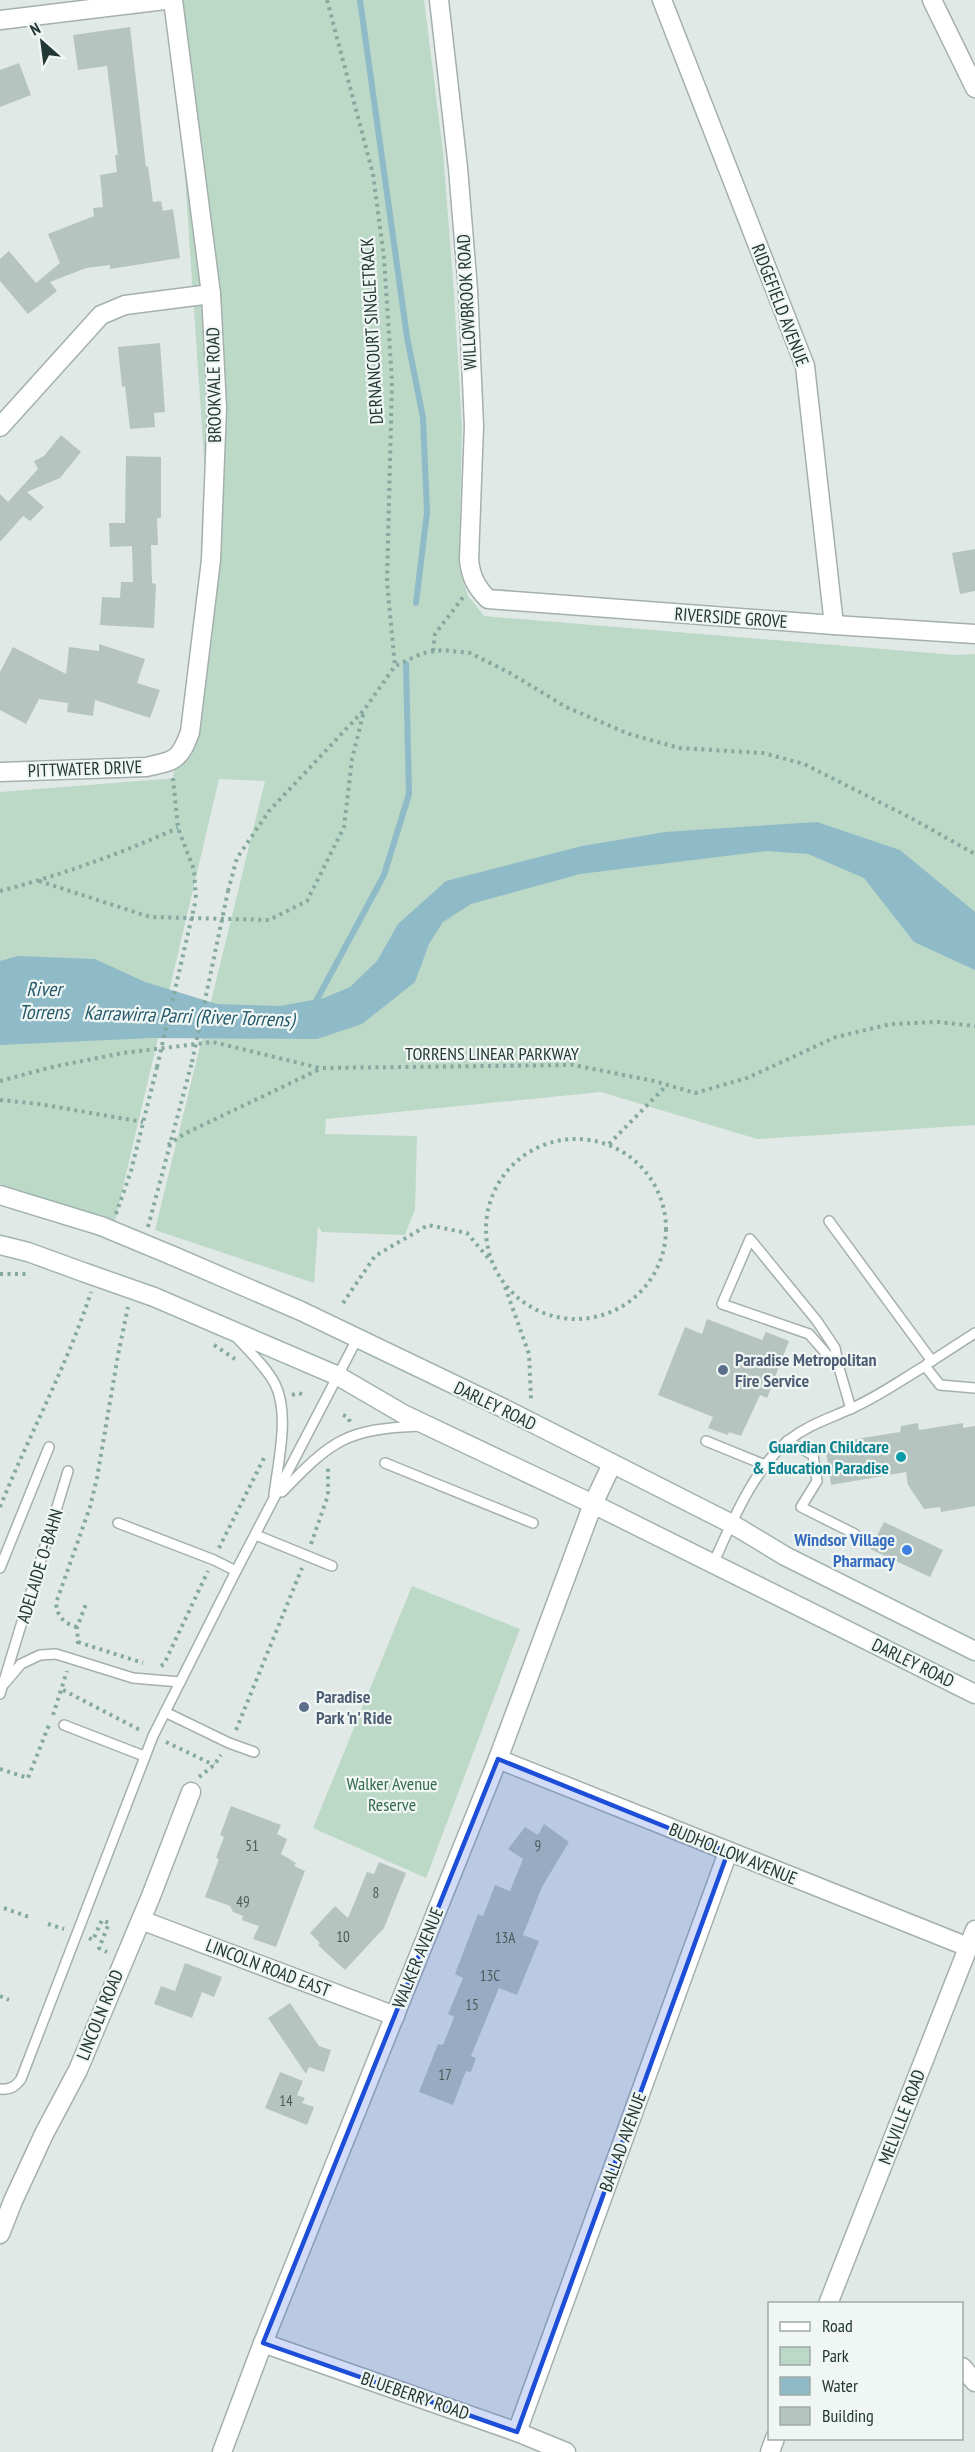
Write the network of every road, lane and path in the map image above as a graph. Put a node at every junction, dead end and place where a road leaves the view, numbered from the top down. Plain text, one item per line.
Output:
1 (165, 0) edge
2 (173, 0) edge
3 (327, 0) edge
4 (438, 0) edge
5 (662, 0) edge
6 (932, 0) edge
7 (0, 20) edge
8 (975, 87) edge
9 (211, 294) junction
10 (0, 427) edge
11 (474, 582) junction
12 (834, 626) junction
13 (975, 634) edge
14 (433, 651) junction
15 (395, 666) junction
16 (364, 710) junction
17 (169, 763) junction
18 (0, 772) edge
19 (178, 828) junction
20 (975, 854) edge
21 (39, 880) junction
22 (0, 891) edge
23 (975, 1026) edge
24 (320, 1068) junction
25 (0, 1081) edge
26 (667, 1085) junction
27 (0, 1100) edge
28 (143, 1122) junction
29 (608, 1144) junction
30 (168, 1145) junction
31 (0, 1195) edge
32 (829, 1221) dead end
33 (107, 1225) junction
34 (146, 1235) dead end
35 (0, 1245) edge
36 (28, 1252) junction
37 (0, 1261) edge
38 (490, 1261) junction
39 (88, 1276) junction
40 (505, 1287) junction
41 (129, 1303) dead end
42 (343, 1303) dead end
43 (228, 1329) junction
44 (975, 1333) edge
45 (357, 1339) junction
46 (213, 1345) dead end
47 (241, 1363) dead end
48 (928, 1364) junction
49 (839, 1368) junction
50 (338, 1376) junction
51 (975, 1388) edge
52 (291, 1395) dead end
53 (306, 1396) dead end
54 (531, 1399) dead end
55 (851, 1409) junction
56 (343, 1415) dead end
57 (351, 1425) dead end
58 (429, 1426) junction
59 (706, 1441) dead end
60 (787, 1441) junction
61 (49, 1447) dead end
62 (265, 1456) dead end
63 (385, 1463) dead end
64 (328, 1464) dead end
65 (612, 1464) junction
66 (765, 1465) junction
67 (68, 1471) dead end
68 (274, 1500) junction
69 (593, 1504) junction
70 (0, 1507) edge
71 (118, 1523) dead end
72 (533, 1523) dead end
73 (732, 1524) junction
74 (855, 1534) dead end
75 (256, 1535) junction
76 (307, 1555) junction
77 (214, 1560) junction
78 (713, 1564) junction
79 (332, 1566) dead end
80 (0, 1568) edge
81 (236, 1571) junction
82 (86, 1604) dead end
83 (77, 1627) junction
84 (78, 1642) junction
85 (75, 1651) dead end
86 (975, 1651) edge
87 (146, 1664) dead end
88 (68, 1668) dead end
89 (157, 1668) dead end
90 (180, 1682) junction
91 (2, 1690) edge
92 (63, 1690) junction
93 (975, 1694) edge
94 (165, 1712) junction
95 (64, 1725) dead end
96 (153, 1736) junction
97 (229, 1743) junction
98 (254, 1752) dead end
99 (144, 1756) junction
100 (498, 1759) junction
101 (0, 1769) edge
102 (190, 1792) dead end
103 (728, 1852) junction
104 (4, 1908) dead end
105 (29, 1917) dead end
106 (141, 1920) junction
107 (48, 1924) dead end
108 (69, 1931) dead end
109 (86, 1937) dead end
110 (972, 1939) edge
111 (123, 1959) junction
112 (0, 1996) edge
113 (9, 2000) dead end
114 (395, 2016) junction
115 (0, 2088) edge
116 (0, 2234) edge
117 (829, 2302) edge
118 (263, 2343) junction
119 (963, 2368) edge
120 (975, 2382) edge
121 (518, 2432) junction
122 (222, 2452) edge
123 (566, 2452) edge

1 - 7 street
2 - 9 street, BROOKVALE ROAD
3 - 15 path, DERNANCOURT SINGLETRACK
4 - 11 street, WILLOWBROOK ROAD
5 - 12 street, RIDGEFIELD AVENUE
6 - 8 street
9 - 10 street
9 - 17 street, BROOKVALE ROAD
11 - 12 street, RIVERSIDE GROVE
11 - 14 path
12 - 13 street, RIVERSIDE GROVE
14 - 15 path
14 - 20 path
15 - 16 path
16 - 21 path
16 - 30 path, bridge
17 - 18 street, PITTWATER DRIVE
17 - 19 path
19 - 21 path
19 - 28 path, bridge
21 - 22 path
23 - 26 path, TORRENS LINEAR PARKWAY
24 - 25 path, TORRENS LINEAR PARKWAY
24 - 26 path, TORRENS LINEAR PARKWAY
24 - 30 path
26 - 29 path
27 - 28 path
28 - 33 path
29 - 38 path
29 - 40 path
30 - 34 path
31 - 33 street, DARLEY ROAD
32 - 48 lane
33 - 45 street, DARLEY ROAD, bridge
35 - 36 street, DARLEY ROAD
36 - 37 street
36 - 39 street, DARLEY ROAD
38 - 40 path
38 - 42 path
39 - 43 street, DARLEY ROAD, bridge
39 - 70 path
40 - 54 path
41 - 83 path
43 - 50 street, DARLEY ROAD
43 - 68 lane
44 - 48 lane
45 - 50 lane
45 - 65 street, DARLEY ROAD
46 - 47 path
48 - 51 lane
48 - 55 lane
49 - 49 lane
49 - 55 lane
50 - 58 street, DARLEY ROAD
50 - 68 lane
52 - 53 path
55 - 60 lane
56 - 57 path
58 - 68 lane
58 - 69 street, DARLEY ROAD
59 - 66 lane
60 - 66 lane
60 - 74 lane
61 - 80 lane, ADELAIDE O-BAHN
62 - 77 path
63 - 72 lane
64 - 76 path
65 - 69 street, WALKER AVENUE
65 - 73 street, DARLEY ROAD
66 - 73 lane
67 - 91 lane, ADELAIDE O-BAHN
68 - 75 lane
69 - 78 street, DARLEY ROAD
69 - 100 street, WALKER AVENUE
71 - 77 lane
73 - 78 lane
73 - 86 street, DARLEY ROAD
75 - 76 lane
75 - 81 lane
76 - 79 lane
76 - 97 path
77 - 81 lane
77 - 89 path
78 - 93 street, DARLEY ROAD
81 - 90 lane
82 - 83 path
83 - 84 path
84 - 85 path
84 - 87 path
88 - 92 path
90 - 91 lane
90 - 94 lane
92 - 96 path
92 - 101 path
94 - 96 lane
94 - 97 lane
95 - 99 lane
96 - 97 path
96 - 99 lane
97 - 98 lane
99 - 115 lane
100 - 103 street, BUDHOLLOW AVENUE
100 - 114 street, WALKER AVENUE
102 - 106 street, LINCOLN ROAD
103 - 110 street, BUDHOLLOW AVENUE
103 - 121 street, BALLAD AVENUE
104 - 105 path
106 - 111 street, LINCOLN ROAD
106 - 114 street, LINCOLN ROAD EAST
107 - 108 path
109 - 111 path
110 - 117 street, MELVILLE ROAD
111 - 116 street, LINCOLN ROAD
112 - 113 path
114 - 118 street, WALKER AVENUE
118 - 121 street, BLUEBERRY ROAD
118 - 122 street, WALKER AVENUE
119 - 120 street
121 - 123 street, BLUEBERRY ROAD

